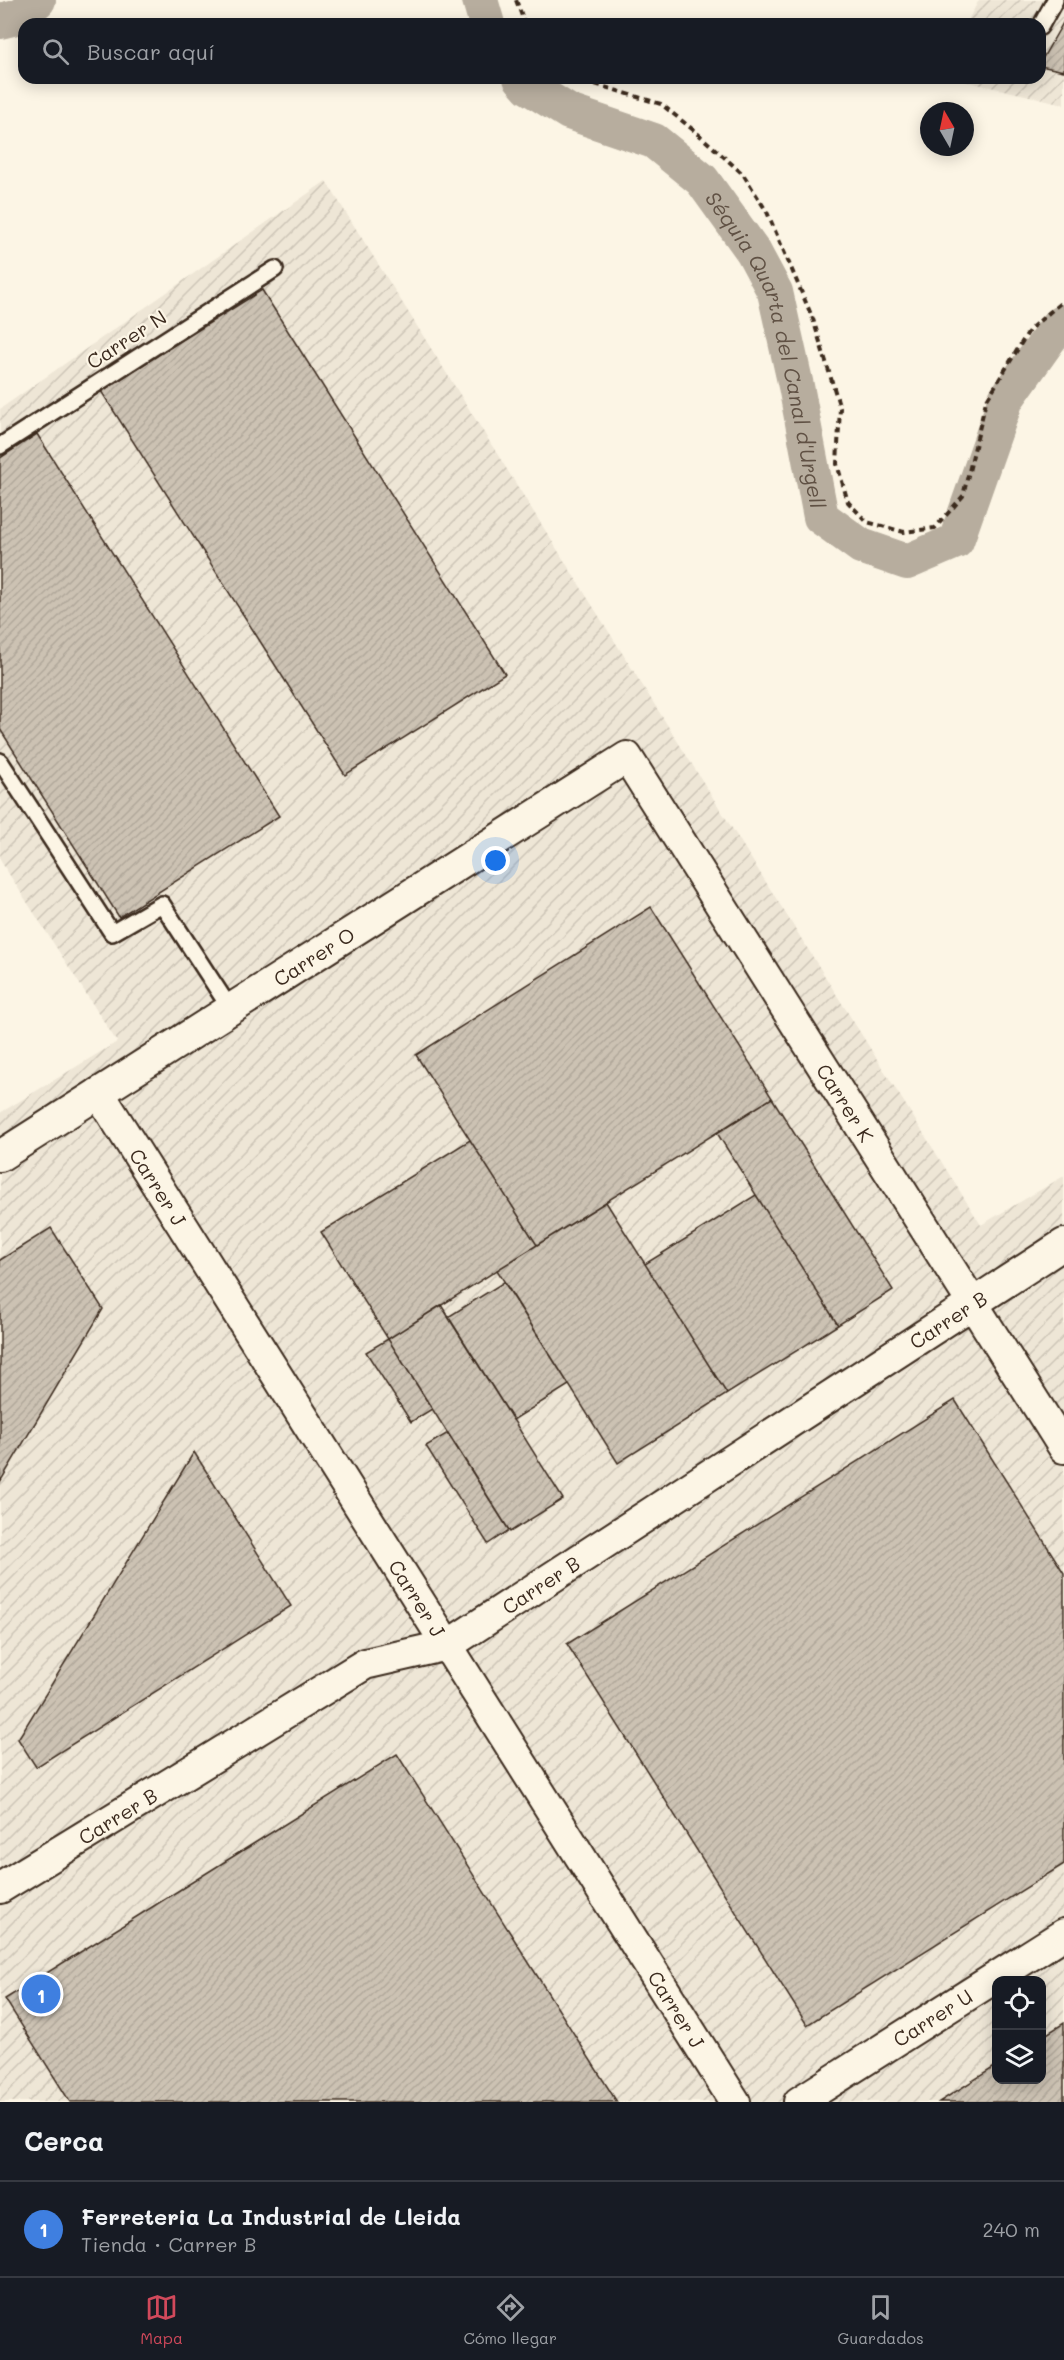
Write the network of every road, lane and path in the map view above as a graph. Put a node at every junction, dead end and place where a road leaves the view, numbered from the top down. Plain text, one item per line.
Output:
1 (516, 0) edge
2 (1055, 0) edge
3 (523, 18) edge
4 (1045, 18) edge
5 (594, 84) edge
6 (275, 269) dead end
7 (1064, 300) edge
8 (0, 446) edge
9 (627, 758) joint
10 (0, 761) edge
11 (231, 1010) junction
12 (99, 1094) junction
13 (0, 1156) edge
14 (1064, 1244) edge
15 (973, 1302) junction
16 (1064, 1448) edge
17 (448, 1645) junction
18 (0, 1888) edge
19 (1064, 1934) edge
20 (735, 2102) edge
21 (799, 2102) edge

1 - 3 path
2 - 4 lane
5 - 7 path
6 - 8 lane, Carrer N
9 - 11 street, Carrer O
9 - 15 street, Carrer K
10 - 11 lane
11 - 12 street, Carrer O
12 - 13 street, Carrer O
12 - 17 street, Carrer J
14 - 15 street, Carrer B
15 - 16 street, Carrer K
15 - 17 street, Carrer B
17 - 18 street, Carrer B
17 - 20 street, Carrer J
19 - 21 street, Carrer U

